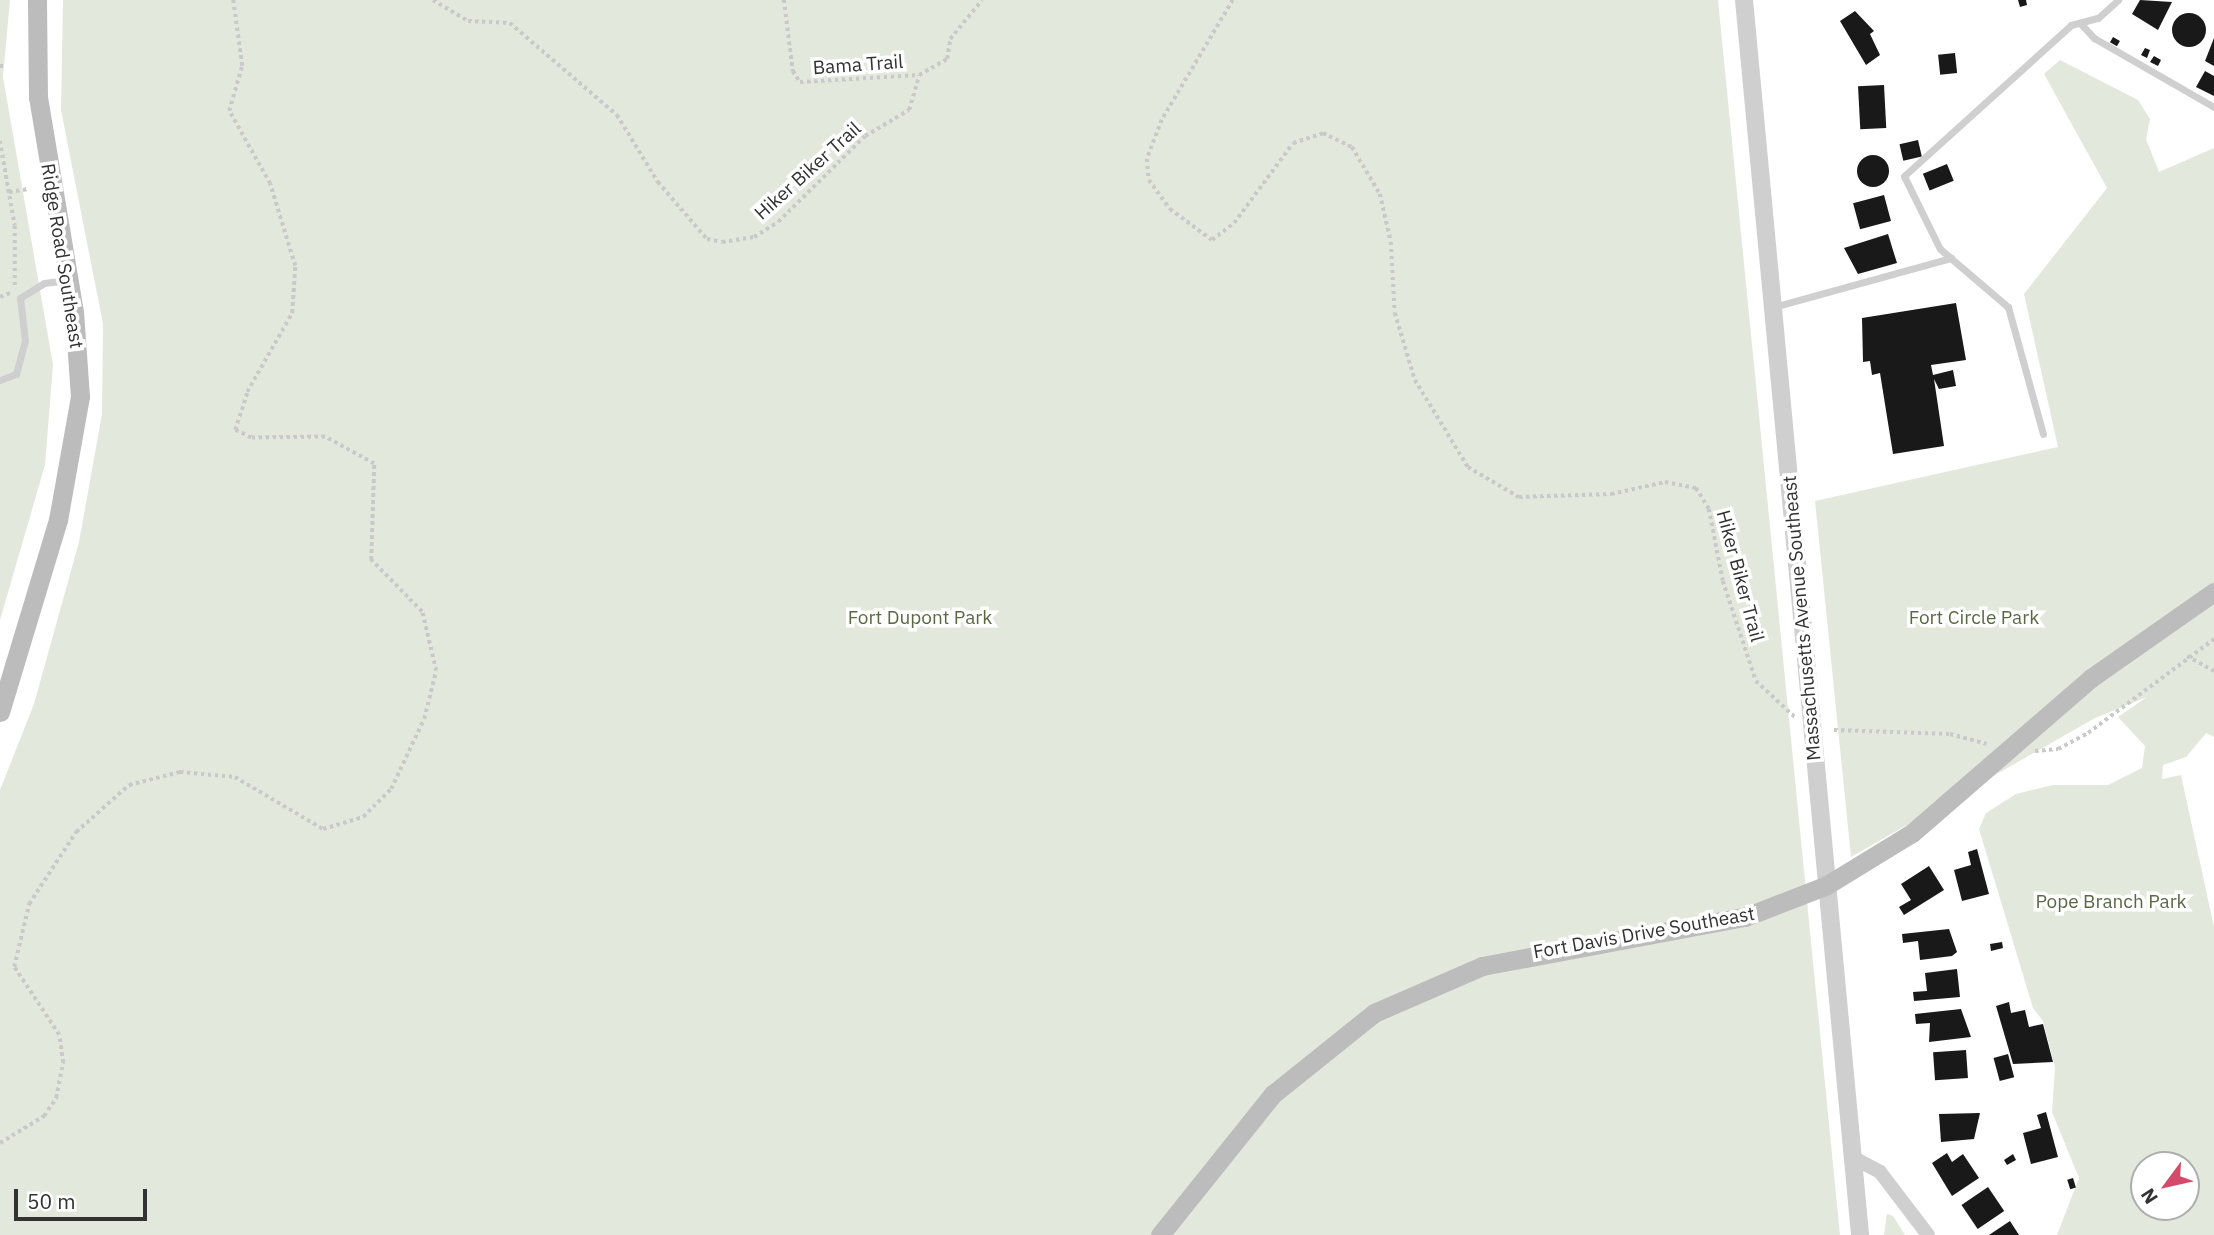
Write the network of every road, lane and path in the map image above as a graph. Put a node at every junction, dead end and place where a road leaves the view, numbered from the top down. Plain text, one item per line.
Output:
1 (37, 0) edge
2 (233, 0) edge
3 (433, 0) edge
4 (784, 0) edge
5 (982, 0) edge
6 (1233, 0) edge
7 (1744, 0) edge
8 (2118, 0) edge
9 (2080, 23) junction
10 (0, 66) edge
11 (7, 66) dead end
12 (919, 75) junction
13 (2214, 107) edge
14 (0, 141) edge
15 (27, 189) dead end
16 (9, 192) junction
17 (1951, 258) junction
18 (68, 280) junction
19 (0, 297) edge
20 (1773, 307) junction
21 (0, 380) edge
22 (2043, 434) dead end
23 (2214, 592) edge
24 (2214, 639) edge
25 (2187, 656) junction
26 (2214, 671) edge
27 (0, 711) edge
28 (1796, 719) dead end
29 (1834, 730) dead end
30 (2001, 745) dead end
31 (2026, 749) dead end
32 (1827, 885) junction
33 (0, 1143) edge
34 (1852, 1157) junction
35 (1160, 1235) edge
36 (1860, 1235) edge
37 (1928, 1235) edge

1 - 18 main road, Ridge Road Southeast
2 - 33 path
3 - 12 path, Hiker Biker Trail
4 - 12 path, Bama Trail
5 - 12 path
6 - 28 path, Hiker Biker Trail
7 - 20 street, Massachusetts Avenue Southeast
8 - 9 lane
9 - 13 lane
9 - 17 lane
10 - 11 path
14 - 16 path
15 - 16 path
16 - 19 path
17 - 20 lane
17 - 22 lane
18 - 21 lane
18 - 27 main road, Ridge Road Southeast
20 - 32 street, Massachusetts Avenue Southeast
23 - 32 main road, Fort Davis Drive Southeast
24 - 25 path
25 - 26 path
25 - 31 path
29 - 30 path
32 - 34 street, Massachusetts Avenue Southeast
32 - 35 main road, Fort Davis Drive Southeast
34 - 36 street, Massachusetts Avenue Southeast
34 - 37 street

